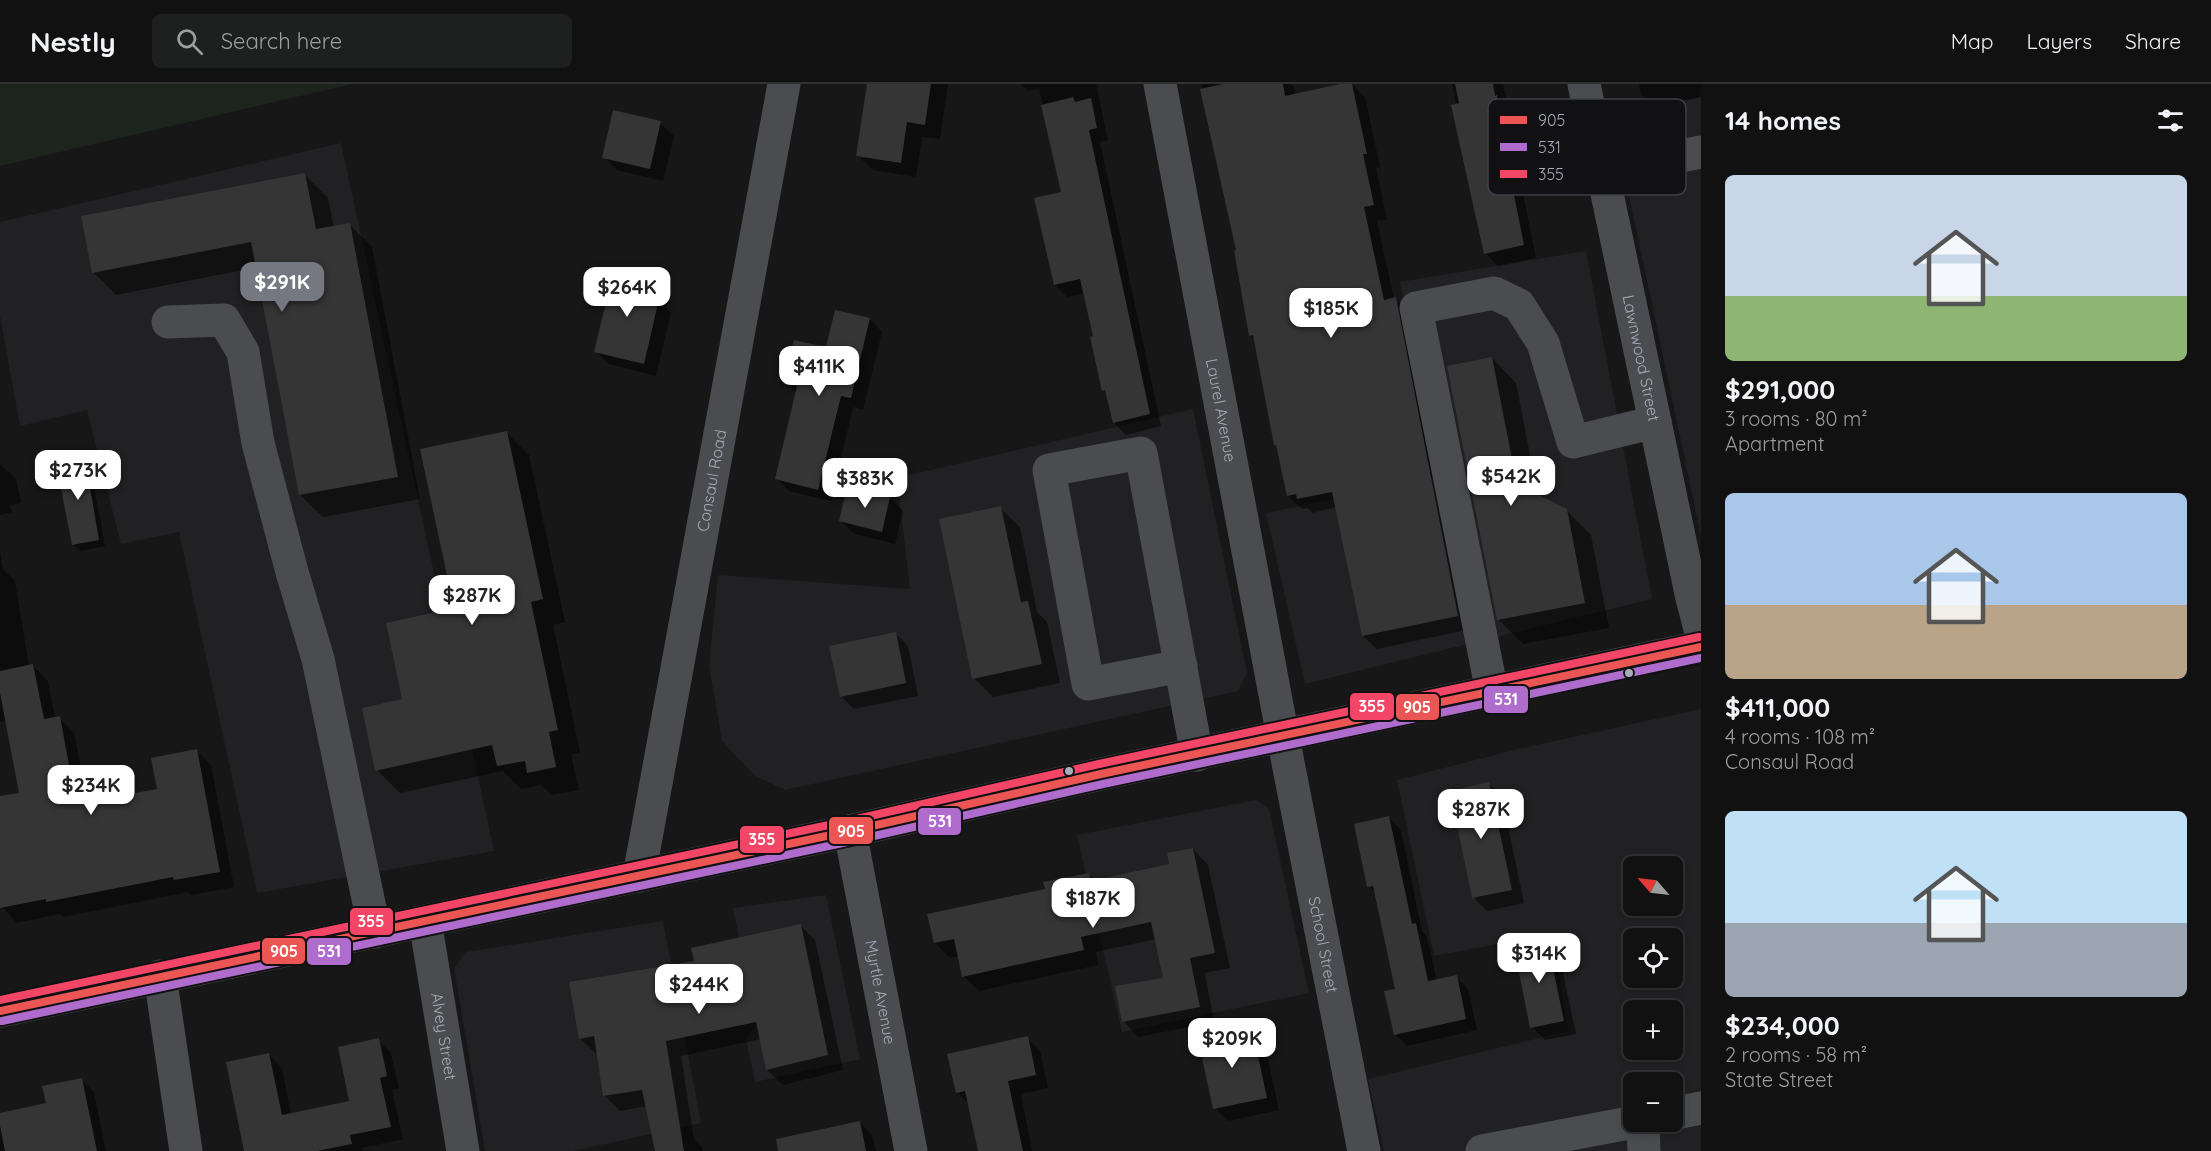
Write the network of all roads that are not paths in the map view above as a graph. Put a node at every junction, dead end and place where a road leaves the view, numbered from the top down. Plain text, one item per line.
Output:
1 (784, 84) edge
2 (1160, 84) edge
3 (1584, 84) edge
4 (1587, 99) edge
5 (1701, 152) edge
6 (1686, 155) edge
7 (1607, 195) edge
8 (168, 322) dead end
9 (1655, 422) junction
10 (1701, 633) edge
11 (1701, 647) edge
12 (1181, 666) junction
13 (1492, 692) junction
14 (1283, 737) junction
15 (1197, 755) junction
16 (850, 831) junction
17 (639, 876) junction
18 (425, 921) junction
19 (375, 932) junction
20 (160, 976) junction
21 (0, 1011) edge
22 (1701, 1108) edge
23 (1683, 1112) edge
24 (1623, 1124) edge
25 (1643, 1132) edge
26 (186, 1151) edge
27 (464, 1151) edge
28 (911, 1151) edge
29 (1364, 1151) edge
30 (1482, 1151) edge
31 (1644, 1151) edge

1 - 17 street, Consaul Road
2 - 14 street, Laurel Avenue
3 - 4 street, Lawnwood Street
5 - 6 street
7 - 9 street, Lawnwood Street
8 - 19 street
9 - 10 street, Lawnwood Street
9 - 13 street
11 - 13 main road
12 - 12 street
12 - 15 street
13 - 14 main road
14 - 15 main road
14 - 29 street, School Street
15 - 16 main road
16 - 17 main road
16 - 28 street, Myrtle Avenue
17 - 18 main road
18 - 19 main road
18 - 27 street, Alvey Street
19 - 20 main road
20 - 21 main road
20 - 26 street
22 - 23 street
24 - 30 street
25 - 31 street

